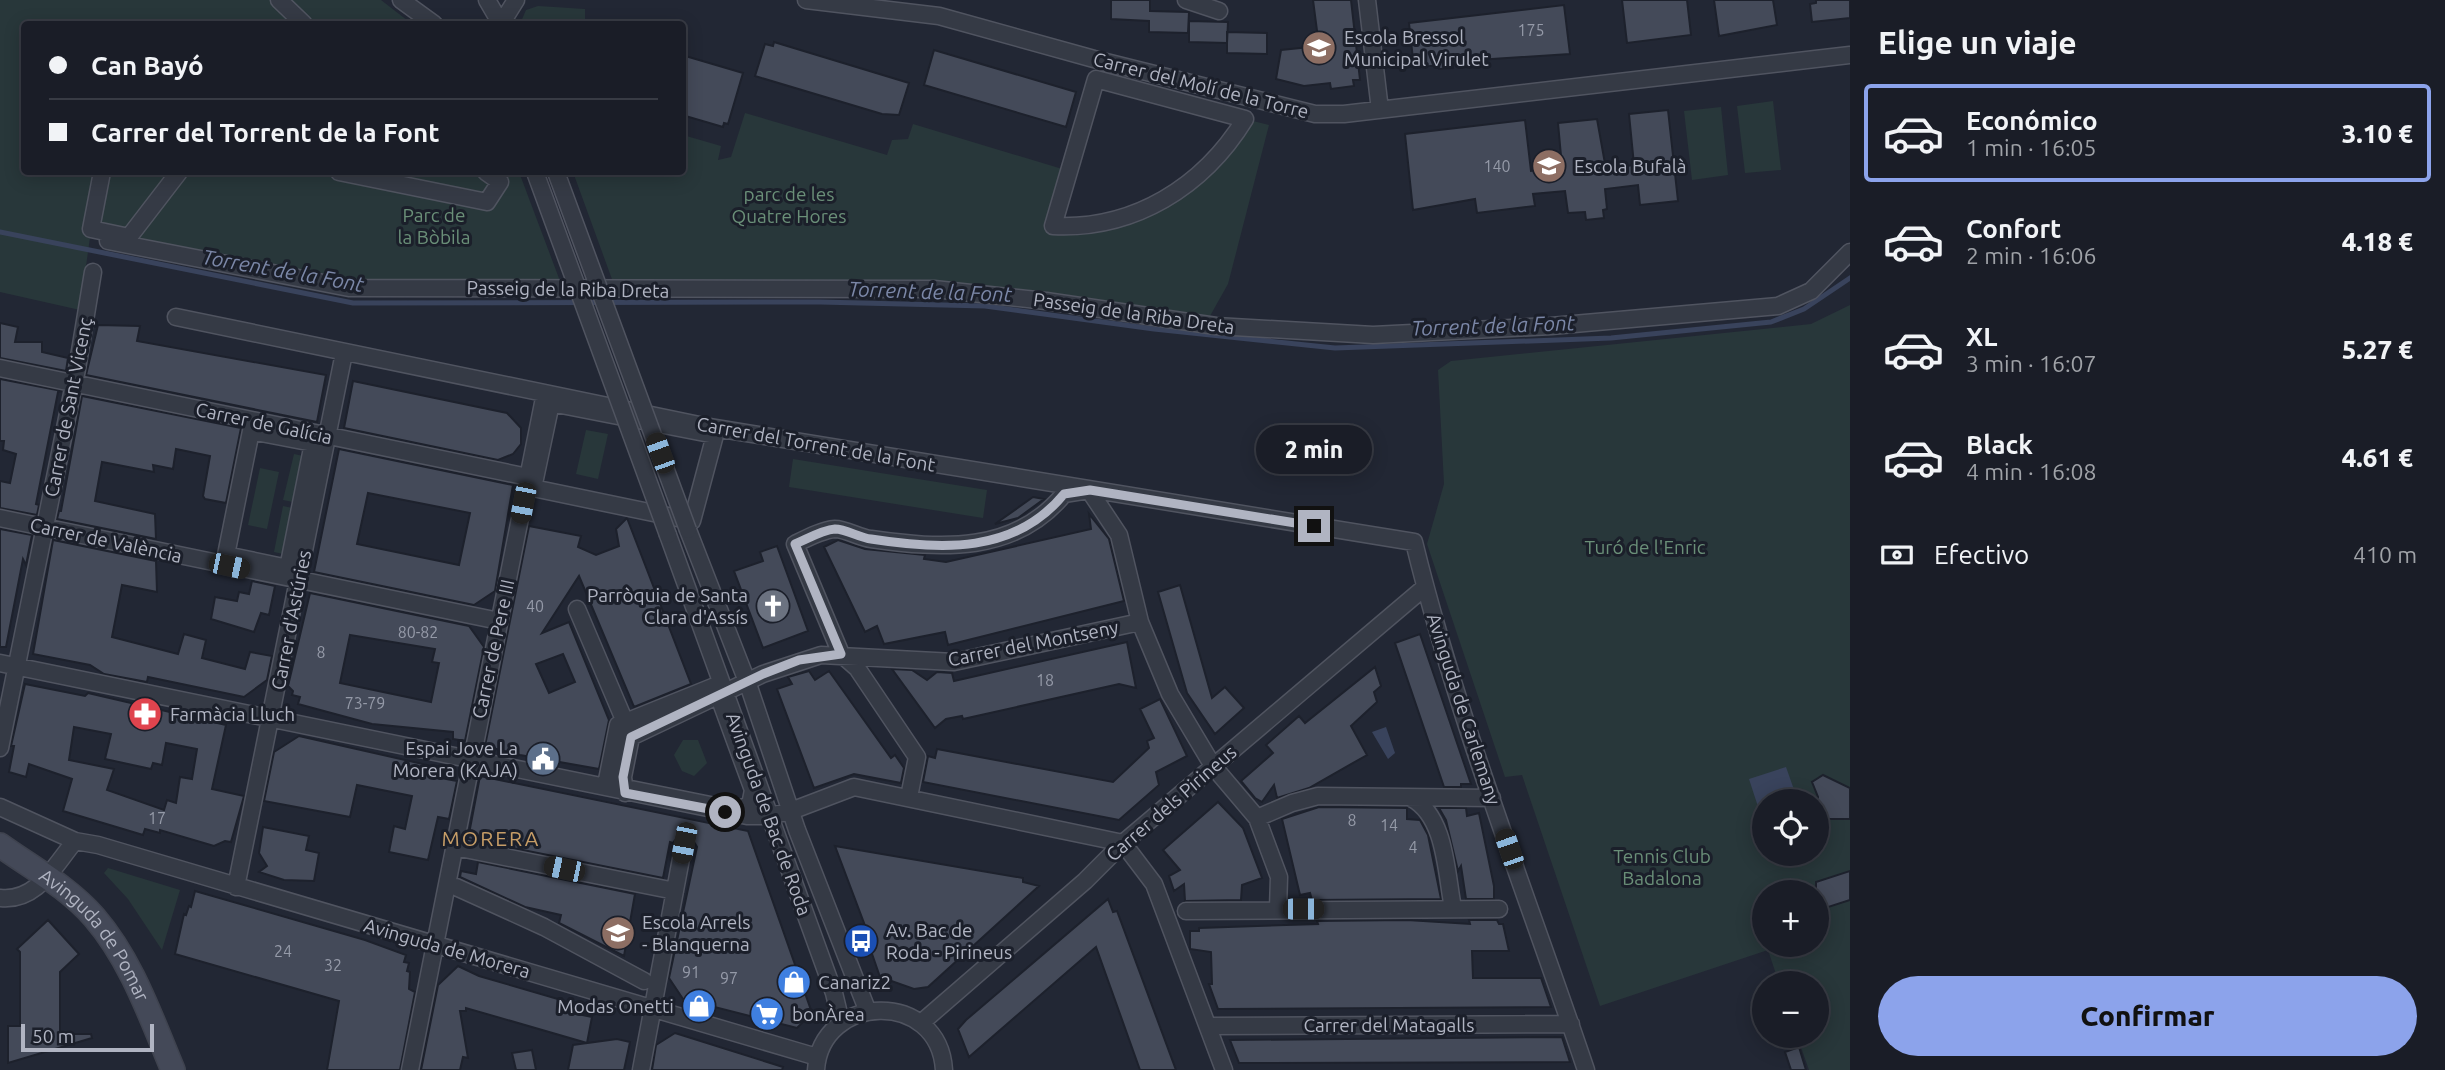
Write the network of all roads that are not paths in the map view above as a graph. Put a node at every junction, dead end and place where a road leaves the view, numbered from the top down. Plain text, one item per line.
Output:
1 (279, 0) edge
2 (402, 0) edge
3 (411, 0) edge
4 (487, 0) edge
5 (516, 0) edge
6 (806, 0) edge
7 (1186, 0) edge
8 (1367, 0) edge
9 (936, 8) edge
10 (1219, 11) dead end
11 (301, 21) edge
12 (430, 21) edge
13 (499, 21) edge
14 (503, 21) edge
15 (1850, 55) edge
16 (1380, 110) junction
17 (1245, 119) joint
18 (101, 175) edge
19 (177, 175) edge
20 (354, 175) edge
21 (490, 175) edge
22 (536, 175) edge
23 (557, 175) edge
24 (108, 242) dead end
25 (1850, 251) edge
26 (93, 272) dead end
27 (176, 317) dead end
28 (344, 353) junction
29 (0, 368) edge
30 (74, 383) junction
31 (545, 393) junction
32 (251, 431) joint
33 (327, 436) junction
34 (530, 483) junction
35 (1090, 490) junction
36 (0, 518) edge
37 (45, 528) junction
38 (298, 580) junction
39 (1425, 587) junction
40 (577, 609) dead end
41 (499, 621) junction
42 (1140, 622) junction
43 (841, 654) junction
44 (8, 666) edge
45 (748, 684) junction
46 (723, 696) junction
47 (271, 717) junction
48 (628, 729) junction
49 (0, 748) edge
50 (469, 760) junction
51 (1213, 766) junction
52 (624, 790) junction
53 (909, 797) junction
54 (1411, 798) junction
55 (1492, 799) junction
56 (0, 807) edge
57 (791, 811) junction
58 (769, 816) junction
59 (1257, 818) junction
60 (75, 841) junction
61 (1123, 842) junction
62 (684, 843) dead end
63 (0, 845) edge
64 (454, 847) junction
65 (46, 876) junction
66 (236, 887) junction
67 (456, 887) dead end
68 (675, 891) junction
69 (0, 898) edge
70 (1453, 908) junction
71 (1278, 909) junction
72 (1499, 909) dead end
73 (1186, 911) dead end
74 (434, 944) junction
75 (644, 981) dead end
76 (653, 1009) junction
77 (868, 1012) junction
78 (841, 1022) junction
79 (921, 1023) junction
80 (1571, 1024) junction
81 (1208, 1026) junction
82 (163, 1046) junction
83 (817, 1064) edge
84 (163, 1070) edge
85 (171, 1070) edge
86 (410, 1070) edge
87 (641, 1070) edge
88 (944, 1070) edge
89 (1224, 1070) edge
90 (1586, 1070) edge

1 - 11 street
2 - 3 street
2 - 12 street
4 - 13 street
5 - 14 street
6 - 9 street, Carrer del Molí de la Torre
7 - 10 street
8 - 16 street
9 - 16 street, Carrer del Molí de la Torre
15 - 16 street, Carrer del Molí de la Torre
17 - 17 street
18 - 19 street
20 - 21 street
22 - 46 street, Avinguda de Bac de Roda, bridge
23 - 45 street, Avinguda de Bac de Roda, bridge
24 - 25 street, Passeig de la Riba Dreta
26 - 30 street, Carrer de Sant Vicenç
27 - 28 street, Carrer del Torrent de la Font
28 - 31 street, Carrer del Torrent de la Font
28 - 33 street, Carrer d'Astúries
29 - 30 street, Carrer de Galícia
30 - 33 street, Carrer de Galícia
30 - 37 street, Carrer de Sant Vicenç
31 - 34 street, Carrer de Pere III
31 - 35 street, Carrer del Torrent de la Font
32 - 32 street
33 - 34 street, Carrer de Galícia
33 - 38 street, Carrer d'Astúries
34 - 34 street
34 - 41 street, Carrer de Pere III
35 - 39 street, Carrer del Torrent de la Font
35 - 42 street
35 - 43 street
36 - 37 street, Carrer de València
37 - 38 street, Carrer de València
37 - 44 street, Carrer de Sant Vicenç
38 - 41 street, Carrer de València
38 - 47 street, Carrer d'Astúries
39 - 51 street, Carrer dels Pirineus
39 - 55 street, Avinguda de Carlemany
40 - 48 street
41 - 50 street, Carrer de Pere III
42 - 43 street, Carrer del Montseny
42 - 51 street
43 - 45 street, Carrer del Montseny
43 - 53 street
44 - 47 street
44 - 49 street, Carrer de Sant Vicenç
45 - 46 street, Carrer del Montseny
45 - 57 street, Avinguda de Bac de Roda
46 - 48 street
46 - 52 street
46 - 58 street, Avinguda de Bac de Roda
47 - 50 street
47 - 66 street, Carrer d'Astúries
48 - 52 street
50 - 52 street
50 - 64 street, Carrer de Pere III
51 - 59 street
51 - 61 street, Carrer dels Pirineus
52 - 58 street
53 - 57 street
53 - 61 street
54 - 55 street
54 - 59 street
54 - 70 street
55 - 80 street, Avinguda de Carlemany
56 - 60 street, Avinguda de Morera
57 - 58 street
57 - 77 street, Avinguda de Bac de Roda
58 - 78 street, Avinguda de Bac de Roda
59 - 71 street
60 - 65 street
60 - 66 street, Avinguda de Morera
61 - 79 street, Carrer dels Pirineus
61 - 81 street
62 - 68 street
63 - 65 street, Avinguda de Pomar
64 - 68 street
64 - 74 street, Carrer de Pere III
65 - 69 street
65 - 82 street, Avinguda de Pomar
66 - 74 street, Avinguda de Morera
67 - 75 street
68 - 76 street
70 - 71 street
70 - 72 street
71 - 73 street
74 - 76 street, Avinguda de Morera
74 - 86 street, Carrer de Pere III
76 - 83 street, Avinguda de Morera
76 - 87 street
77 - 78 street
77 - 79 street
78 - 83 street
79 - 88 street
80 - 81 street, Carrer del Matagalls
80 - 90 street, Avinguda de Carlemany
81 - 89 street
82 - 84 street
82 - 85 street, Avinguda de Pomar

